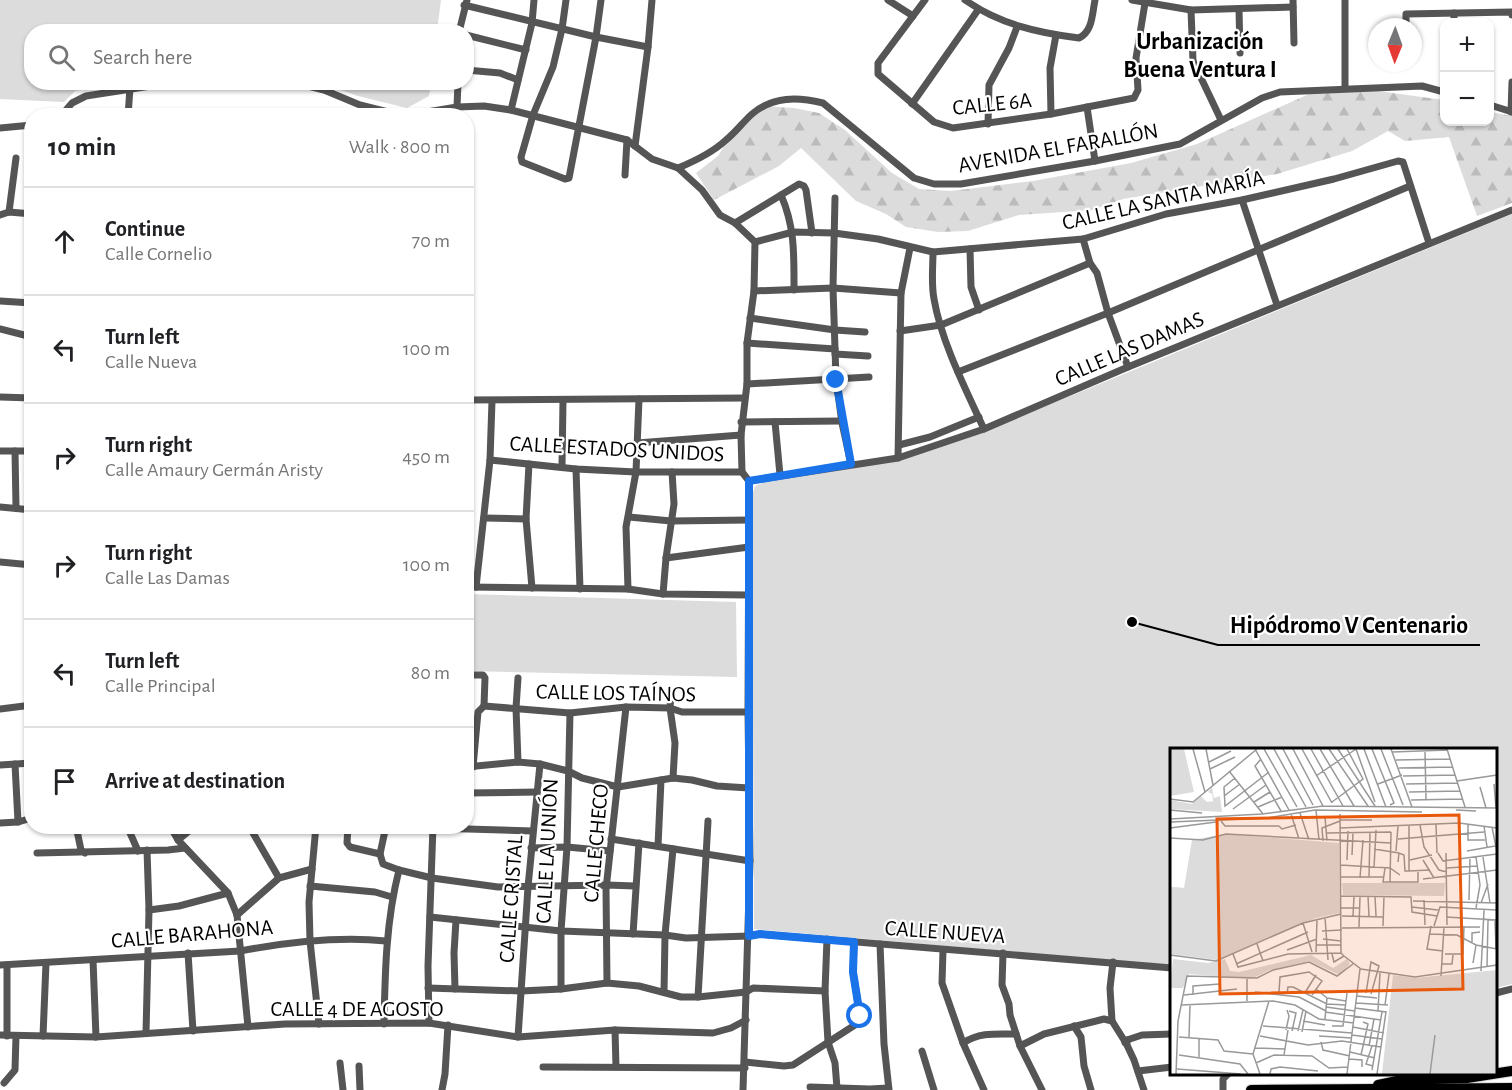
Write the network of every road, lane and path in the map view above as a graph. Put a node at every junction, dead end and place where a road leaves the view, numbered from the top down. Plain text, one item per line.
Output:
1 (534, 0) edge
2 (566, 0) edge
3 (601, 0) edge
4 (652, 0) edge
5 (888, 0) edge
6 (925, 0) edge
7 (966, 0) edge
8 (1095, 0) edge
9 (1132, 0) edge
10 (1345, 0) edge
11 (465, 3) edge
12 (1145, 3) junction
13 (1293, 4) edge
14 (1239, 9) junction
15 (978, 10) junction
16 (1191, 10) junction
17 (1454, 13) junction
18 (1512, 14) edge
19 (913, 16) junction
20 (1406, 18) edge
21 (1454, 18) edge
22 (532, 22) junction
23 (461, 24) edge
24 (1017, 27) junction
25 (562, 29) junction
26 (1056, 35) junction
27 (474, 37) edge
28 (596, 37) junction
29 (1294, 43) dead end
30 (648, 47) junction
31 (526, 50) junction
32 (1240, 53) dead end
33 (474, 71) edge
34 (518, 80) junction
35 (1512, 82) edge
36 (1344, 88) junction
37 (119, 90) edge
38 (130, 90) edge
39 (324, 90) edge
40 (458, 90) edge
41 (1440, 91) edge
42 (912, 104) junction
43 (1494, 106) edge
44 (457, 107) junction
45 (1087, 107) junction
46 (68, 108) edge
47 (129, 108) edge
48 (372, 108) edge
49 (451, 108) edge
50 (511, 111) junction
51 (1511, 112) edge
52 (1051, 114) junction
53 (533, 115) junction
54 (1221, 120) junction
55 (988, 124) junction
56 (24, 126) edge
57 (0, 128) edge
58 (577, 129) junction
59 (627, 140) junction
60 (635, 146) junction
61 (16, 158) dead end
62 (1095, 161) junction
63 (678, 168) junction
64 (625, 175) dead end
65 (1410, 186) junction
66 (781, 195) junction
67 (835, 198) dead end
68 (1242, 200) junction
69 (1512, 210) edge
70 (9, 212) junction
71 (24, 213) edge
72 (0, 215) edge
73 (735, 223) junction
74 (793, 232) junction
75 (812, 233) junction
76 (834, 233) junction
77 (1083, 239) junction
78 (755, 242) junction
79 (1429, 243) junction
80 (910, 248) junction
81 (970, 249) junction
82 (1259, 250) junction
83 (933, 252) junction
84 (1090, 263) junction
85 (833, 288) junction
86 (794, 290) junction
87 (754, 291) junction
88 (901, 293) junction
89 (0, 301) edge
90 (24, 302) edge
91 (1277, 305) junction
92 (979, 310) junction
93 (1108, 313) junction
94 (750, 318) junction
95 (941, 325) junction
96 (0, 329) edge
97 (836, 330) junction
98 (900, 331) junction
99 (865, 332) dead end
100 (24, 335) edge
101 (747, 343) junction
102 (835, 352) junction
103 (868, 356) dead end
104 (1128, 367) junction
105 (958, 372) junction
106 (869, 377) dead end
107 (836, 380) junction
108 (747, 384) junction
109 (0, 397) edge
110 (24, 398) edge
111 (744, 398) junction
112 (639, 399) junction
113 (474, 400) edge
114 (563, 400) junction
115 (492, 401) junction
116 (979, 417) junction
117 (842, 420) junction
118 (775, 422) junction
119 (741, 423) junction
120 (984, 429) junction
121 (741, 435) junction
122 (637, 443) junction
123 (899, 445) junction
124 (15, 450) junction
125 (0, 451) edge
126 (24, 451) edge
127 (898, 458) junction
128 (490, 460) junction
129 (529, 464) junction
130 (851, 464) junction
131 (561, 467) junction
132 (576, 469) junction
133 (636, 472) junction
134 (672, 472) junction
135 (742, 472) junction
136 (780, 475) junction
137 (749, 481) junction
138 (0, 507) edge
139 (16, 507) junction
140 (24, 508) edge
141 (629, 517) junction
142 (484, 518) junction
143 (526, 519) junction
144 (749, 520) junction
145 (671, 521) junction
146 (749, 547) junction
147 (666, 558) junction
148 (0, 562) edge
149 (24, 564) edge
150 (476, 587) joint
151 (532, 588) junction
152 (580, 589) junction
153 (627, 590) junction
154 (663, 594) junction
155 (748, 594) junction
156 (474, 675) edge
157 (518, 678) dead end
158 (671, 692) dead end
159 (24, 706) edge
160 (484, 706) junction
161 (626, 707) junction
162 (516, 708) junction
163 (670, 708) junction
164 (0, 709) edge
165 (748, 712) junction
166 (570, 713) junction
167 (474, 739) edge
168 (518, 762) junction
169 (24, 763) edge
170 (15, 764) junction
171 (540, 764) junction
172 (0, 765) edge
173 (474, 767) edge
174 (568, 771) junction
175 (673, 778) junction
176 (661, 780) junction
177 (618, 787) junction
178 (749, 788) junction
179 (537, 792) junction
180 (474, 793) edge
181 (24, 820) edge
182 (708, 821) dead end
183 (18, 822) junction
184 (0, 824) edge
185 (474, 829) edge
186 (533, 831) junction
187 (78, 834) edge
188 (131, 834) edge
189 (175, 834) edge
190 (185, 834) edge
191 (254, 834) edge
192 (315, 834) edge
193 (348, 834) edge
194 (384, 834) edge
195 (433, 834) edge
196 (611, 839) junction
197 (178, 840) junction
198 (639, 843) junction
199 (658, 846) junction
200 (567, 847) junction
201 (185, 848) junction
202 (531, 848) junction
203 (673, 849) junction
204 (138, 850) junction
205 (147, 850) junction
206 (610, 850) junction
207 (37, 853) dead end
208 (85, 853) junction
209 (380, 854) junction
210 (707, 855) junction
211 (750, 861) junction
212 (312, 868) junction
213 (399, 870) junction
214 (279, 878) junction
215 (432, 878) junction
216 (564, 885) junction
217 (607, 885) junction
218 (310, 886) junction
219 (635, 886) junction
220 (528, 887) junction
221 (228, 894) junction
222 (392, 897) junction
223 (148, 910) junction
224 (237, 915) junction
225 (430, 917) junction
226 (456, 920) junction
227 (525, 927) junction
228 (561, 931) junction
229 (607, 933) junction
230 (633, 934) junction
231 (665, 935) junction
232 (749, 936) junction
233 (701, 937) junction
234 (827, 939) junction
235 (310, 941) junction
236 (386, 941) junction
237 (854, 942) junction
238 (880, 944) junction
239 (943, 950) junction
240 (240, 951) junction
241 (188, 953) junction
242 (1003, 953) junction
243 (147, 956) junction
244 (93, 960) junction
245 (1113, 962) junction
246 (46, 963) junction
247 (4, 965) edge
248 (1170, 968) edge
249 (607, 983) junction
250 (428, 988) junction
251 (454, 989) junction
252 (561, 989) junction
253 (1512, 989) edge
254 (521, 991) junction
255 (825, 991) junction
256 (664, 992) junction
257 (746, 992) junction
258 (1497, 993) edge
259 (698, 997) junction
260 (746, 1020) junction
261 (1112, 1021) junction
262 (429, 1023) junction
263 (319, 1024) junction
264 (384, 1024) junction
265 (448, 1025) junction
266 (1074, 1026) junction
267 (248, 1027) junction
268 (615, 1030) junction
269 (193, 1031) junction
270 (146, 1033) junction
271 (1016, 1034) junction
272 (1170, 1034) edge
273 (3, 1035) edge
274 (16, 1036) junction
275 (43, 1036) junction
276 (518, 1036) junction
277 (96, 1037) junction
278 (1126, 1041) junction
279 (828, 1042) junction
280 (963, 1043) junction
281 (1020, 1046) junction
282 (922, 1051) dead end
283 (340, 1063) dead end
284 (745, 1065) junction
285 (359, 1066) dead end
286 (543, 1067) dead end
287 (616, 1067) junction
288 (1170, 1067) edge
289 (1138, 1071) junction
290 (1512, 1071) edge
291 (1497, 1073) edge
292 (1227, 1075) edge
293 (1483, 1075) edge
294 (4, 1083) dead end
295 (810, 1087) dead end
296 (837, 1088) junction
297 (1512, 1088) edge
298 (889, 1089) edge
299 (343, 1090) edge
300 (360, 1090) edge
301 (442, 1090) edge
302 (743, 1090) edge
303 (934, 1090) edge
304 (984, 1090) edge
305 (1042, 1090) edge
306 (1091, 1090) edge
307 (1144, 1090) edge
308 (1223, 1090) edge
309 (1251, 1090) edge
310 (1362, 1090) edge

1 - 22 street
2 - 25 street
3 - 28 street
4 - 30 street
5 - 19 street
6 - 19 street
7 - 15 street
8 - 26 street
9 - 12 street
10 - 36 street
11 - 22 street
11 - 23 street
12 - 16 street
12 - 45 street, CALLE 6A
13 - 14 street
13 - 29 street
14 - 16 street
14 - 32 street
15 - 24 street
15 - 42 street
16 - 54 street
17 - 18 street
17 - 20 street
17 - 21 street
19 - 42 street, CALLE 6A
22 - 25 street
22 - 31 street
24 - 26 street
24 - 55 street
25 - 28 street
25 - 53 street
26 - 52 street
27 - 31 street
28 - 30 street
28 - 58 street
30 - 60 street
31 - 34 street
33 - 34 street
34 - 50 street
35 - 51 street
36 - 41 street, AVENIDA EL FARALLÓN
36 - 54 street, AVENIDA EL FARALLÓN
37 - 46 street
38 - 47 street
39 - 48 street
40 - 44 street
42 - 55 street, CALLE 6A
43 - 51 street
44 - 49 street
44 - 50 street
45 - 52 street, CALLE 6A
45 - 62 street
50 - 53 street
52 - 55 street, CALLE 6A
53 - 58 street
53 - 58 street
54 - 62 street, AVENIDA EL FARALLÓN
56 - 57 street
58 - 59 street
59 - 60 street
59 - 64 street
60 - 63 street
61 - 70 street
62 - 63 street, AVENIDA EL FARALLÓN
63 - 73 street
65 - 68 street, CALLE LA SANTA MARÍA
65 - 79 street
65 - 82 street
66 - 73 street
66 - 74 street
66 - 75 street
67 - 76 street
68 - 77 street, CALLE LA SANTA MARÍA
68 - 82 street
69 - 79 street, CALLE LAS DAMAS
70 - 71 street
70 - 72 street
73 - 78 street
74 - 75 street, CALLE LA SANTA MARÍA
74 - 78 street, CALLE LA SANTA MARÍA
74 - 86 street
75 - 76 street, CALLE LA SANTA MARÍA
76 - 80 street, CALLE LA SANTA MARÍA
76 - 85 street
77 - 81 street, CALLE LA SANTA MARÍA
77 - 84 street
78 - 87 street
79 - 91 street, CALLE LAS DAMAS
80 - 83 street, CALLE LA SANTA MARÍA
80 - 88 street
81 - 83 street, CALLE LA SANTA MARÍA
81 - 92 street
82 - 91 street
82 - 93 street
83 - 95 street
84 - 92 street
84 - 93 street
85 - 86 street
85 - 88 street
85 - 97 street
86 - 87 street
87 - 94 street
88 - 98 street
89 - 90 street
91 - 104 street, CALLE LAS DAMAS
92 - 95 street
93 - 104 street
93 - 105 street
94 - 97 street
94 - 101 street
95 - 98 street
95 - 105 street
96 - 100 street
97 - 99 street
97 - 102 street
98 - 123 street
101 - 102 street
101 - 108 street
102 - 103 street
102 - 107 street
104 - 120 street, CALLE LAS DAMAS
105 - 116 street
106 - 107 street
107 - 108 street
107 - 117 street
108 - 111 street
109 - 110 street
111 - 112 street
111 - 119 street
112 - 114 street
112 - 122 street
113 - 115 street
114 - 115 street
114 - 131 street
115 - 128 street
116 - 120 street
116 - 123 street
117 - 118 street
117 - 130 street
118 - 119 street
118 - 136 street
119 - 121 street
120 - 127 street, CALLE LAS DAMAS
121 - 122 street
121 - 135 street
122 - 133 street
123 - 127 street
124 - 125 street
124 - 126 street
124 - 139 street
127 - 130 street, CALLE LAS DAMAS
128 - 129 street, CALLE ESTADOS UNIDOS
128 - 142 street
129 - 131 street, CALLE ESTADOS UNIDOS
129 - 143 street
130 - 136 street, CALLE LAS DAMAS
131 - 132 street, CALLE ESTADOS UNIDOS
132 - 133 street, CALLE ESTADOS UNIDOS
132 - 152 street
133 - 134 street, CALLE ESTADOS UNIDOS
133 - 141 street
134 - 135 street, CALLE ESTADOS UNIDOS
134 - 145 street
135 - 137 street
136 - 137 street, CALLE LAS DAMAS
137 - 144 street
138 - 139 street
139 - 140 street
141 - 145 street
141 - 153 street
142 - 143 street
142 - 150 street
143 - 151 street
144 - 145 street
144 - 146 street
145 - 147 street
146 - 147 street
146 - 155 street
147 - 154 street
148 - 149 street
150 - 151 street
151 - 152 street
152 - 153 street
153 - 154 street
154 - 155 street
155 - 165 street
156 - 160 street
157 - 162 street
158 - 163 street
159 - 164 street
160 - 162 street, CALLE LOS TAÍNOS
160 - 167 street
161 - 163 street, CALLE LOS TAÍNOS
161 - 166 street, CALLE LOS TAÍNOS
161 - 177 street, CALLE CHECO
162 - 166 street, CALLE LOS TAÍNOS
162 - 168 street
163 - 165 street, CALLE LOS TAÍNOS
163 - 175 street
165 - 178 street
166 - 174 street, CALLE LA UNIÓN
168 - 171 street
168 - 173 street
169 - 170 street
170 - 172 street
170 - 183 street
171 - 174 street
171 - 179 street, CALLE CRISTAL
174 - 177 street
174 - 200 street, CALLE LA UNIÓN
175 - 176 street
175 - 178 street
176 - 177 street
176 - 199 street
177 - 196 street, CALLE CHECO
178 - 211 street
179 - 180 street
179 - 186 street, CALLE CRISTAL
181 - 183 street
182 - 210 street
183 - 184 street
185 - 186 street
186 - 202 street, CALLE CRISTAL
187 - 208 street
188 - 204 street
189 - 197 street
190 - 197 street
191 - 214 street
192 - 212 street
193 - 209 street
194 - 209 street
195 - 215 street
196 - 198 street
196 - 206 street, CALLE CHECO
197 - 201 street
198 - 199 street
198 - 219 street
199 - 203 street
200 - 202 street
200 - 206 street
200 - 216 street, CALLE LA UNIÓN
201 - 205 street
201 - 221 street
202 - 220 street, CALLE CRISTAL
203 - 210 street
203 - 231 street
204 - 205 street
204 - 208 street
205 - 223 street
206 - 217 street, CALLE CHECO
207 - 208 street
209 - 213 street
210 - 211 street
210 - 233 street
211 - 232 street
212 - 214 street
212 - 218 street
213 - 215 street
213 - 222 street
214 - 224 street
215 - 220 street
215 - 225 street
216 - 217 street
216 - 220 street
216 - 228 street, CALLE LA UNIÓN
217 - 219 street
217 - 229 street, CALLE CHECO
218 - 222 street
218 - 235 street
219 - 230 street
220 - 227 street, CALLE CRISTAL
221 - 223 street
221 - 224 street
222 - 236 street
223 - 243 street
224 - 240 street
225 - 226 street, CALLE NUEVA
225 - 250 street
226 - 227 street, CALLE NUEVA
226 - 251 street
227 - 228 street, CALLE NUEVA
227 - 254 street, CALLE CRISTAL
228 - 229 street, CALLE NUEVA
228 - 252 street, CALLE LA UNIÓN
229 - 230 street, CALLE NUEVA
229 - 249 street, CALLE CHECO
230 - 231 street, CALLE NUEVA
231 - 233 street, CALLE NUEVA
231 - 256 street
232 - 233 street, CALLE NUEVA
232 - 234 street, CALLE NUEVA
232 - 257 street
233 - 259 street
234 - 237 street, CALLE NUEVA
234 - 255 street
235 - 236 street, CALLE BARAHONA
235 - 240 street, CALLE BARAHONA
235 - 263 street
236 - 264 street
237 - 238 street, CALLE NUEVA
237 - 279 street
238 - 239 street, CALLE NUEVA
238 - 298 street
239 - 242 street, CALLE NUEVA
239 - 280 street
240 - 241 street, CALLE BARAHONA
240 - 267 street
241 - 243 street, CALLE BARAHONA
241 - 269 street
242 - 245 street, CALLE NUEVA
242 - 271 street
243 - 244 street, CALLE BARAHONA
243 - 270 street
244 - 246 street, CALLE BARAHONA
244 - 277 street
245 - 248 street, CALLE NUEVA
245 - 261 street
246 - 247 street, CALLE BARAHONA
246 - 275 street
247 - 273 street
249 - 252 street
249 - 256 street
250 - 251 street
250 - 262 street
251 - 254 street
252 - 254 street
253 - 258 street
254 - 276 street, CALLE CRISTAL
255 - 257 street
255 - 279 street
256 - 259 street
257 - 259 street
257 - 260 street
260 - 268 street, CALLE 4 DE AGOSTO
260 - 284 street
261 - 266 street
261 - 278 street
262 - 264 street, CALLE 4 DE AGOSTO
262 - 265 street, CALLE 4 DE AGOSTO
263 - 264 street, CALLE 4 DE AGOSTO
263 - 267 street, CALLE 4 DE AGOSTO
265 - 276 street, CALLE 4 DE AGOSTO
265 - 301 street
266 - 281 street
266 - 306 street
267 - 269 street, CALLE 4 DE AGOSTO
268 - 276 street, CALLE 4 DE AGOSTO
268 - 287 street
269 - 270 street, CALLE 4 DE AGOSTO
270 - 277 street, CALLE 4 DE AGOSTO
271 - 280 street
271 - 281 street
272 - 278 street
273 - 274 street, CALLE 4 DE AGOSTO
274 - 275 street, CALLE 4 DE AGOSTO
274 - 294 street
275 - 277 street, CALLE 4 DE AGOSTO
278 - 289 street
279 - 284 street
279 - 296 street
280 - 304 street
281 - 305 street
282 - 303 street
283 - 299 street
284 - 287 street
284 - 302 street
285 - 300 street
286 - 287 street
288 - 289 street
289 - 307 street
290 - 291 main road
292 - 308 street
293 - 310 main road
295 - 296 street
296 - 298 street
297 - 310 main road
309 - 310 main road

